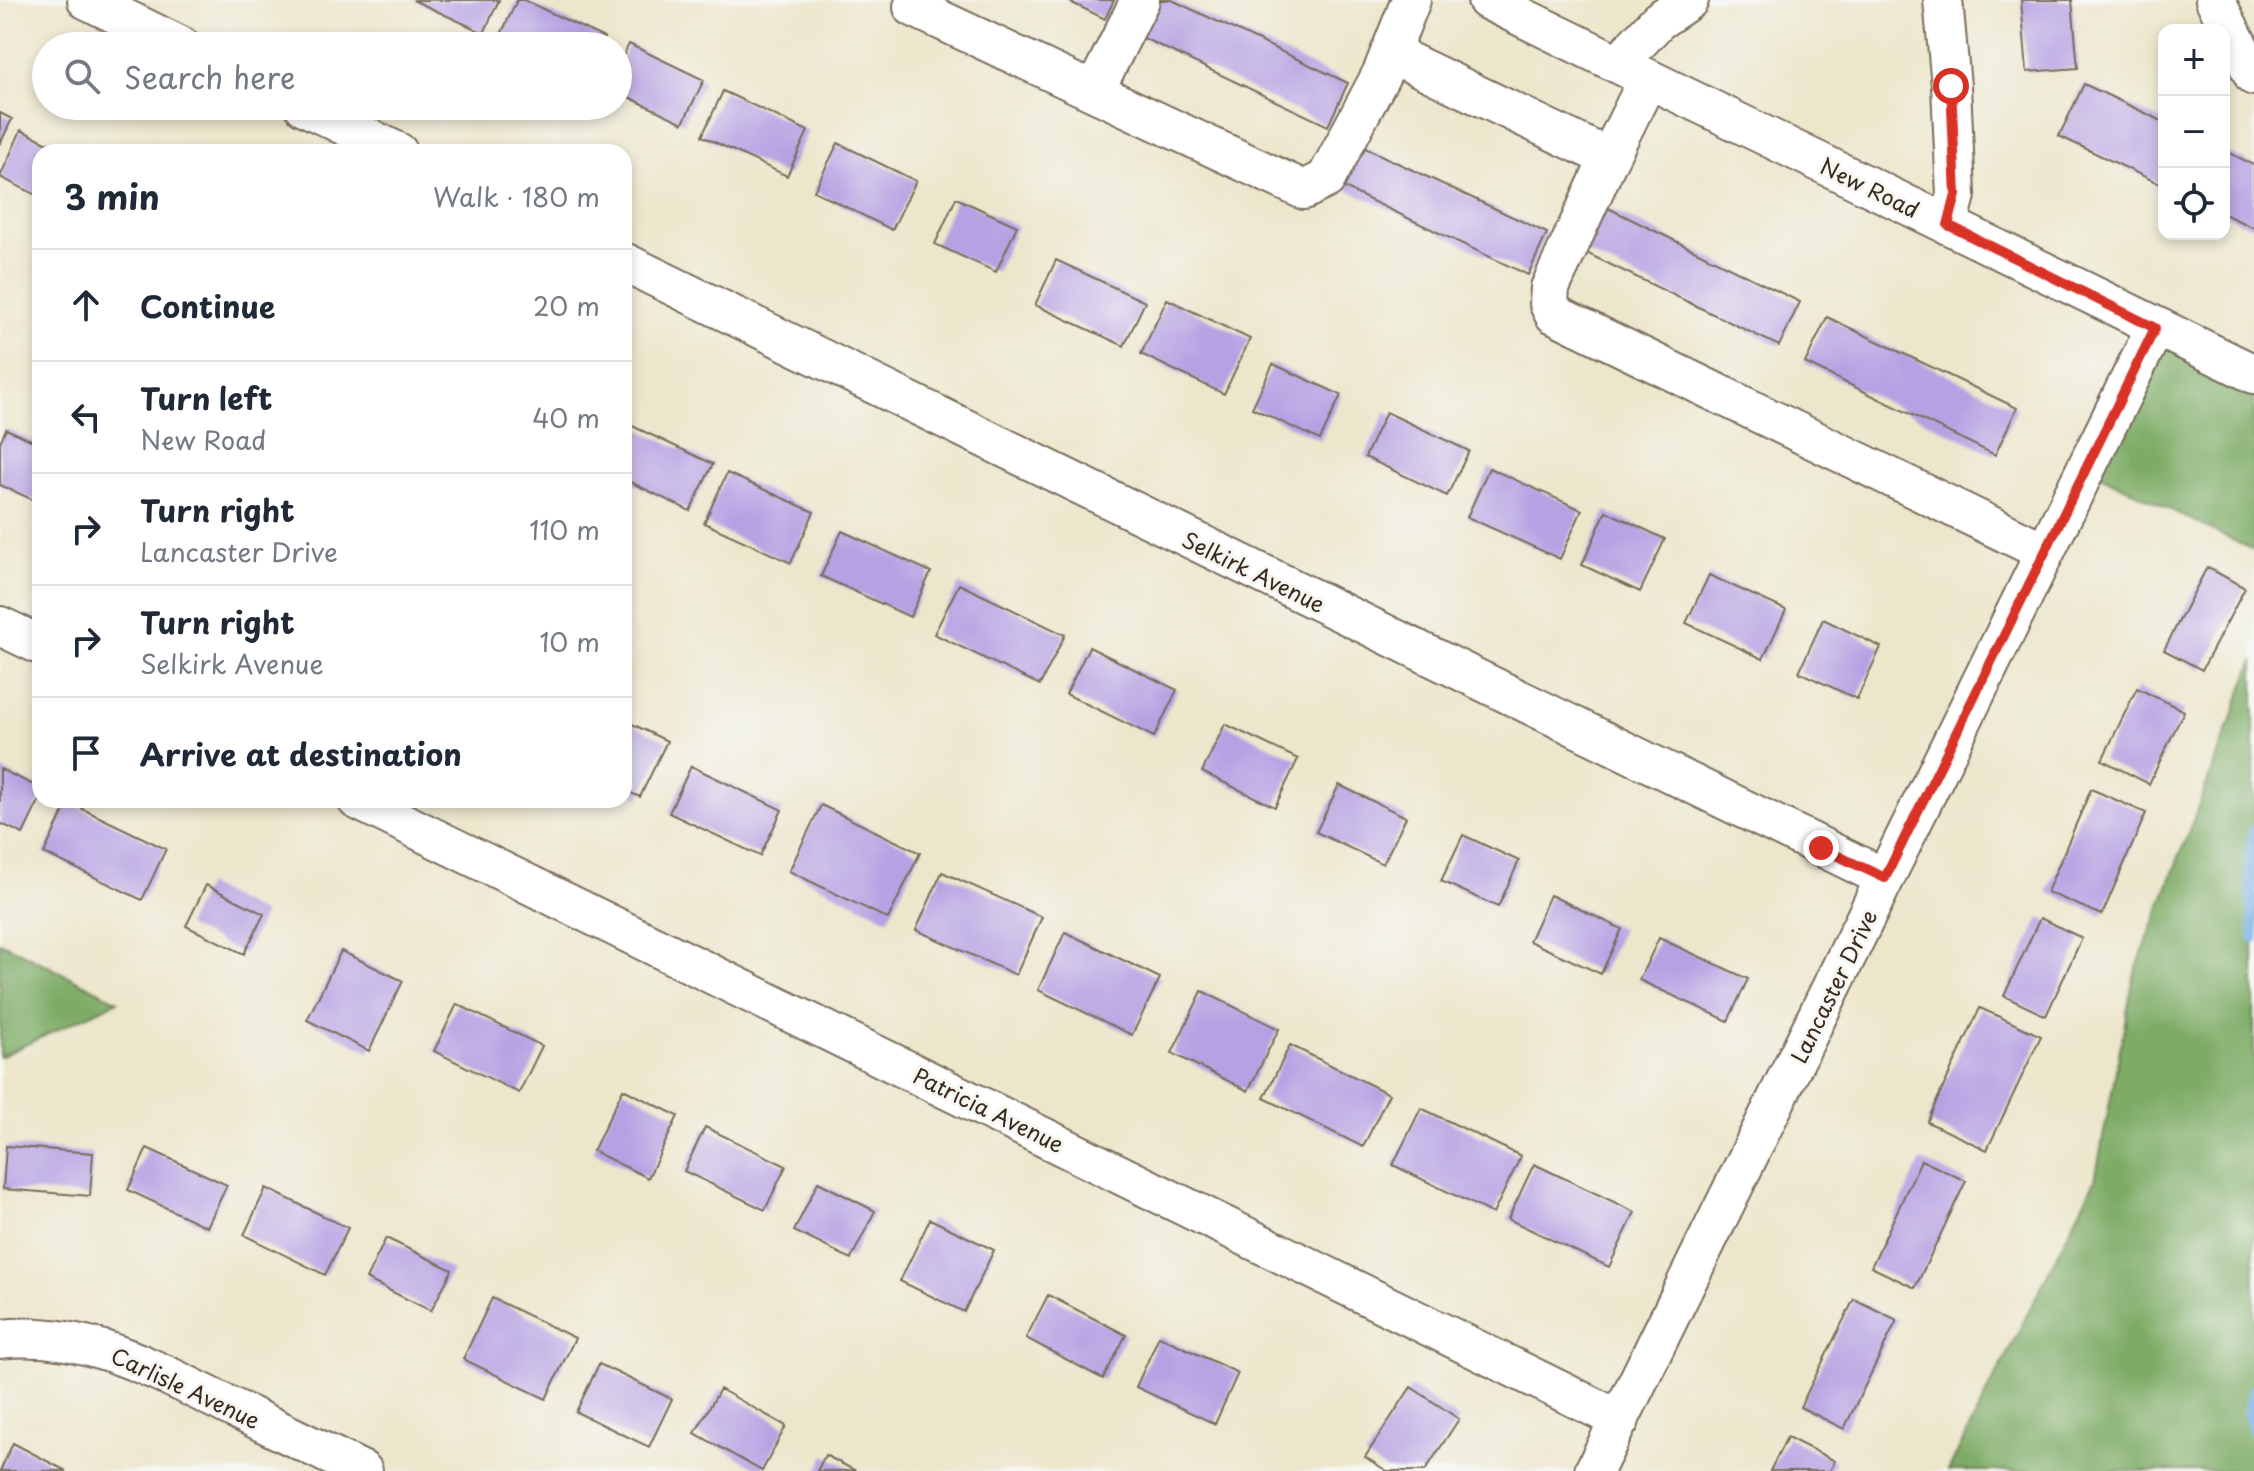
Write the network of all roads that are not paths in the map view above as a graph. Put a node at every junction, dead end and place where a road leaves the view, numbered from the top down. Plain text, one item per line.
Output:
1 (87, 0) edge
2 (1140, 0) edge
3 (1411, 0) edge
4 (1487, 0) edge
5 (1689, 0) edge
6 (1943, 0) edge
7 (2215, 0) edge
8 (913, 7) dead end
9 (152, 32) edge
10 (1390, 53) junction
11 (1633, 71) junction
12 (2254, 76) edge
13 (1094, 92) junction
14 (333, 120) edge
15 (382, 144) edge
16 (1609, 158) junction
17 (1948, 225) junction
18 (632, 266) edge
19 (2155, 328) junction
20 (2252, 369) edge
21 (2045, 552) junction
22 (0, 626) edge
23 (32, 641) edge
24 (373, 808) edge
25 (1885, 878) junction
26 (0, 1339) edge
27 (1620, 1420) junction
28 (363, 1471) edge
29 (1594, 1471) edge

1 - 9 street
2 - 13 street
3 - 10 street
4 - 11 street, New Road
5 - 11 street
6 - 17 street
7 - 12 street
8 - 13 street
10 - 13 street
10 - 16 street
11 - 16 street
11 - 17 street, New Road
14 - 15 street
16 - 21 street
17 - 19 street, New Road
18 - 25 street, Selkirk Avenue
19 - 20 street, New Road
19 - 21 street, Lancaster Drive
21 - 25 street, Lancaster Drive
22 - 23 street
24 - 27 street, Patricia Avenue
25 - 27 street, Lancaster Drive
26 - 28 street, Carlisle Avenue
27 - 29 street, Lancaster Drive

